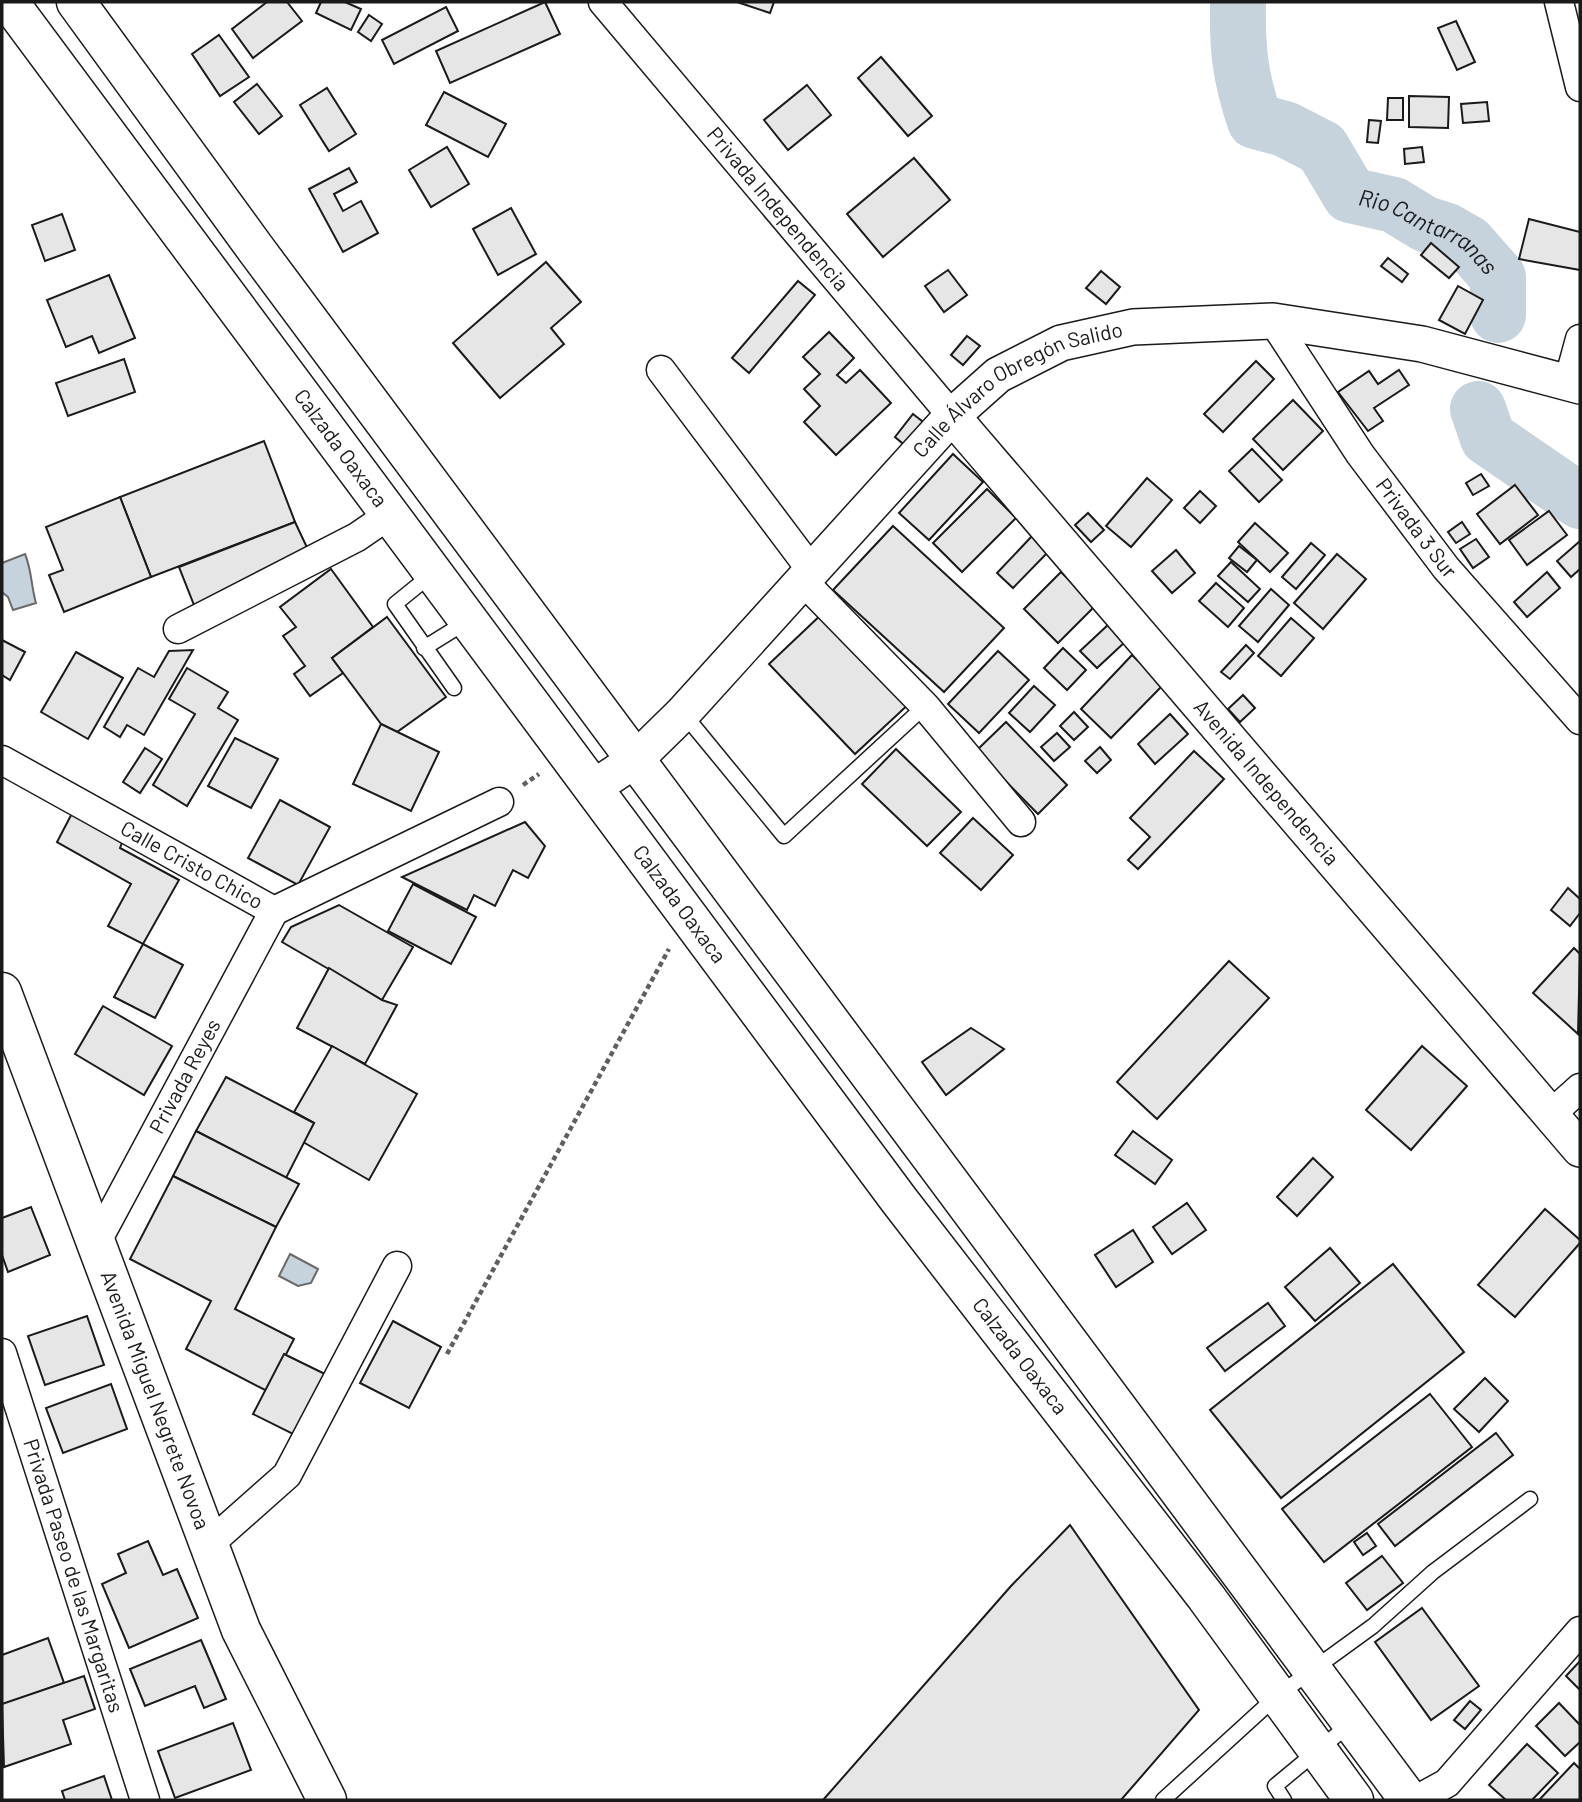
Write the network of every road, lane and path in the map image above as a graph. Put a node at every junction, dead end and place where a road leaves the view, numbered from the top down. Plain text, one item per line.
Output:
1 (9, 2) edge
2 (76, 2) edge
3 (1559, 2) edge
4 (614, 6) edge
5 (1580, 87) edge
6 (1273, 321) junction
7 (1580, 339) edge
8 (661, 370) dead end
9 (1574, 385) edge
10 (952, 416) junction
11 (402, 445) junction
12 (362, 474) junction
13 (392, 513) junction
14 (435, 572) junction
15 (808, 576) junction
16 (470, 620) junction
17 (178, 629) dead end
18 (424, 648) junction
19 (454, 688) dead end
20 (925, 706) junction
21 (683, 713) junction
22 (1580, 720) edge
23 (568, 753) junction
24 (2, 760) edge
25 (635, 760) junction
26 (593, 788) junction
27 (499, 802) joint
28 (1021, 822) dead end
29 (274, 911) junction
30 (688, 916) junction
31 (2, 992) edge
32 (1580, 1088) edge
33 (1551, 1114) junction
34 (1580, 1149) edge
35 (96, 1243) junction
36 (397, 1266) dead end
37 (2, 1353) edge
38 (447, 1354) dead end
39 (1530, 1499) dead end
40 (208, 1545) junction
41 (1580, 1631) edge
42 (1312, 1667) junction
43 (1278, 1695) junction
44 (1352, 1722) junction
45 (1317, 1748) junction
46 (145, 1800) edge
47 (327, 1800) edge
48 (1163, 1800) edge
49 (1284, 1800) edge
50 (1354, 1800) edge
51 (1409, 1800) edge
52 (1416, 1800) edge

1 - 12 main road, Calzada Oaxaca
2 - 11 main road
3 - 5 street
4 - 10 street, Privada Independencia
6 - 9 street, Calle Álvaro Obregón Salido
6 - 10 street, Calle Álvaro Obregón Salido
6 - 22 street, Privada 3 Sur
7 - 9 street
8 - 15 street
10 - 15 street, Calle Álvaro Obregón Salido
10 - 33 street, Avenida Independencia
11 - 12 main road
11 - 25 main road
12 - 13 main road, Calzada Oaxaca
13 - 14 main road, Calzada Oaxaca
13 - 17 street
14 - 16 main road, Calzada Oaxaca
14 - 18 lane
15 - 20 street
15 - 21 street, Calle Álvaro Obregón Salido
16 - 18 lane
16 - 23 main road, Calzada Oaxaca
18 - 19 lane
20 - 21 lane
20 - 28 street
21 - 25 street, Calle Álvaro Obregón Salido
23 - 26 main road, Calzada Oaxaca
23 - 27 path
24 - 29 street, Calle Cristo Chico
25 - 26 street, Calle Álvaro Obregón Salido
25 - 42 main road
26 - 30 main road, Calzada Oaxaca
27 - 29 street, Calle Cristo Chico
29 - 35 street, Privada Reyes
30 - 38 path
30 - 43 main road, Calzada Oaxaca
31 - 35 main road, Avenida Miguel Negrete Novoa
32 - 33 street
33 - 34 street, Avenida Independencia
35 - 40 main road, Avenida Miguel Negrete Novoa
36 - 40 street
37 - 46 street, Privada Paseo de las Margaritas
39 - 42 lane
40 - 47 main road, Avenida Miguel Negrete Novoa
41 - 52 street
42 - 43 lane
42 - 44 main road
43 - 45 main road, Calzada Oaxaca
43 - 48 lane
44 - 45 lane
44 - 51 main road
45 - 49 lane
45 - 50 main road, Calzada Oaxaca

